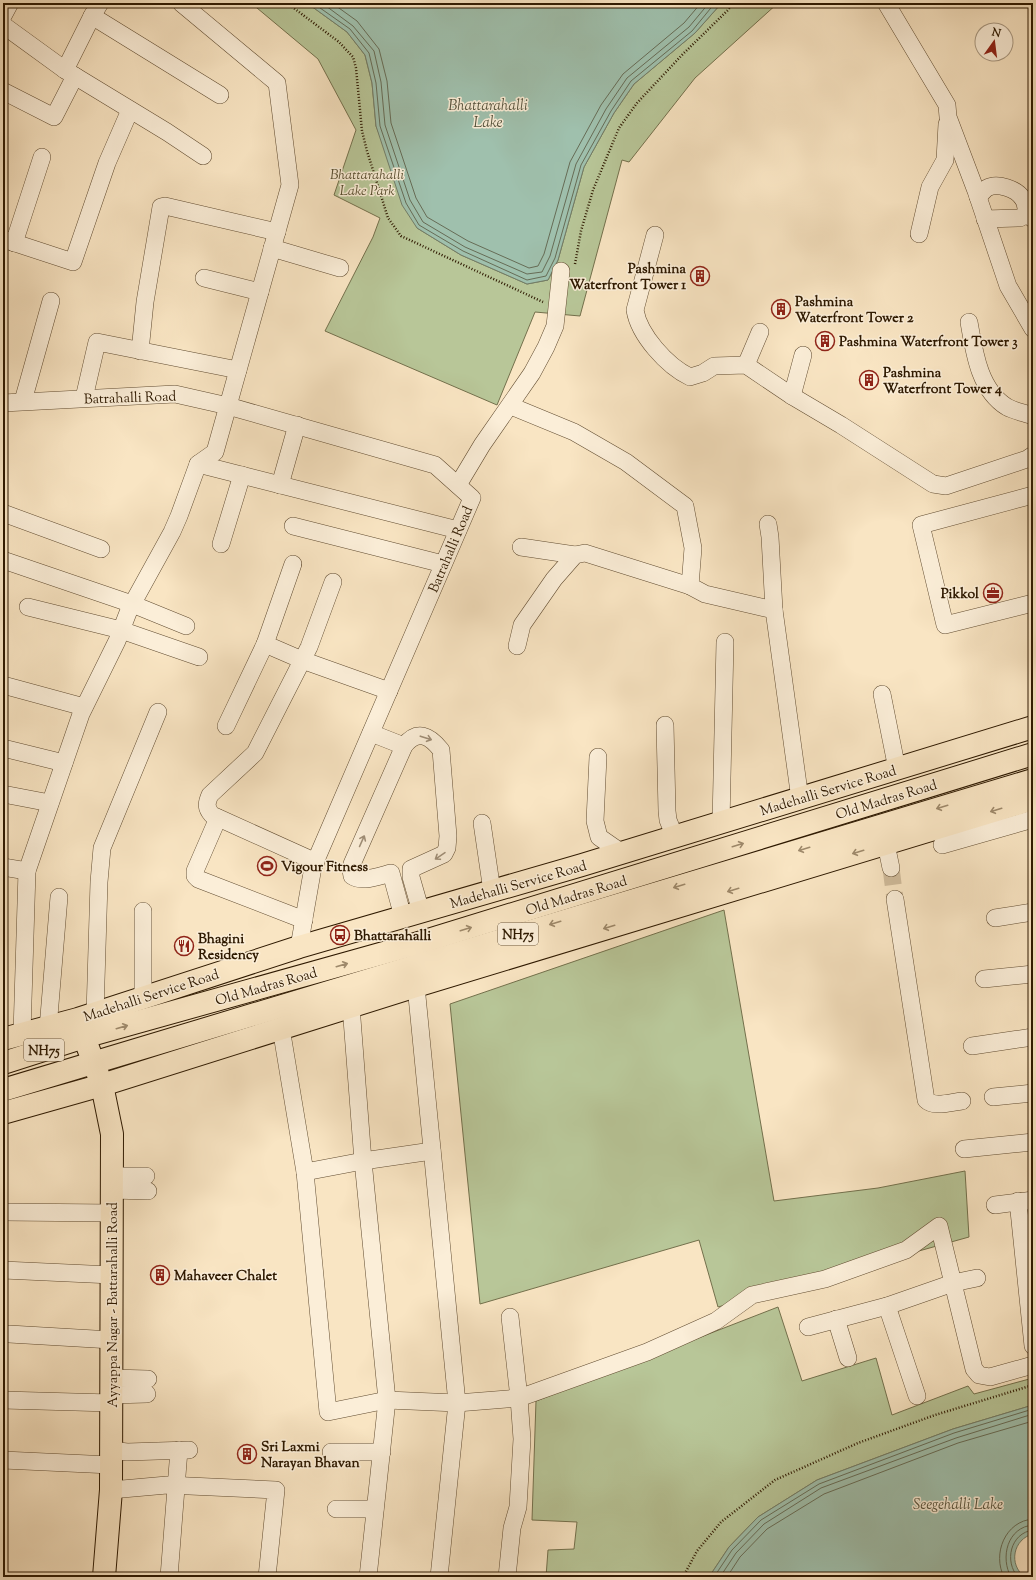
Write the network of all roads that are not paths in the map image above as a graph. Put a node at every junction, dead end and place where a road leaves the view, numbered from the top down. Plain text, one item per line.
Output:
1 (10, 3) edge
2 (181, 3) edge
3 (886, 3) edge
4 (96, 10) edge
5 (3, 16) edge
6 (3, 25) edge
7 (70, 73) junction
8 (3, 91) edge
9 (220, 95) dead end
10 (130, 110) junction
11 (948, 117) junction
12 (204, 156) dead end
13 (42, 157) dead end
14 (978, 197) junction
15 (1030, 217) edge
16 (984, 219) junction
17 (919, 234) dead end
18 (655, 235) dead end
19 (275, 240) junction
20 (9, 241) edge
21 (340, 268) dead end
22 (567, 269) road end
23 (204, 278) dead end
24 (260, 292) junction
25 (50, 302) dead end
26 (969, 322) dead end
27 (1033, 329) edge
28 (760, 332) dead end
29 (140, 351) junction
30 (803, 355) dead end
31 (746, 365) junction
32 (238, 370) junction
33 (792, 396) junction
34 (84, 398) junction
35 (23, 401) junction
36 (3, 403) edge
37 (228, 406) junction
38 (511, 406) junction
39 (1033, 416) edge
40 (297, 426) junction
41 (1033, 455) edge
42 (198, 464) junction
43 (242, 476) junction
44 (280, 485) junction
45 (458, 485) junction
46 (1033, 495) edge
47 (3, 513) edge
48 (768, 524) dead end
49 (293, 526) dead end
50 (458, 530) junction
51 (221, 544) dead end
52 (521, 547) dead end
53 (101, 549) dead end
54 (575, 555) junction
55 (3, 560) edge
56 (292, 564) dead end
57 (443, 564) junction
58 (333, 582) dead end
59 (690, 586) junction
60 (1033, 603) edge
61 (132, 604) junction
62 (28, 607) dead end
63 (774, 610) junction
64 (186, 626) dead end
65 (121, 630) junction
66 (726, 642) dead end
67 (265, 644) junction
68 (517, 646) dead end
69 (199, 657) dead end
70 (302, 660) junction
71 (3, 685) edge
72 (389, 691) junction
73 (882, 694) dead end
74 (84, 707) junction
75 (158, 712) dead end
76 (665, 725) dead end
77 (226, 726) dead end
78 (1033, 727) edge
79 (372, 733) junction
80 (404, 746) junction
81 (3, 748) edge
82 (1033, 754) edge
83 (598, 757) dead end
84 (64, 763) junction
85 (897, 769) junction
86 (1033, 780) edge
87 (3, 794) edge
88 (800, 799) junction
89 (1033, 799) edge
90 (50, 803) junction
91 (218, 818) junction
92 (1033, 819) edge
93 (482, 823) dead end
94 (721, 823) junction
95 (674, 837) junction
96 (886, 844) junction
97 (942, 845) dead end
98 (622, 853) junction
99 (316, 862) junction
100 (3, 867) edge
101 (891, 868) tunnel mouth
102 (412, 869) junction
103 (27, 871) junction
104 (391, 873) junction
105 (492, 891) junction
106 (59, 898) dead end
107 (895, 899) tunnel mouth
108 (143, 911) dead end
109 (1033, 912) edge
110 (412, 914) junction
111 (995, 918) dead end
112 (304, 920) junction
113 (299, 947) junction
114 (1033, 974) edge
115 (984, 979) dead end
116 (416, 986) junction
117 (143, 998) junction
118 (350, 1006) junction
119 (95, 1014) junction
120 (48, 1028) junction
121 (281, 1028) junction
122 (13, 1036) edge
123 (84, 1037) junction
124 (1033, 1037) edge
125 (972, 1046) dead end
126 (93, 1062) junction
127 (3, 1063) edge
128 (102, 1085) junction
129 (3, 1090) edge
130 (1033, 1094) edge
131 (993, 1097) dead end
132 (962, 1101) dead end
133 (3, 1113) edge
134 (1033, 1142) edge
135 (964, 1149) dead end
136 (432, 1151) junction
137 (363, 1161) junction
138 (305, 1172) junction
139 (112, 1183) junction
140 (147, 1183) dead end
141 (1025, 1201) edge
142 (995, 1205) dead end
143 (3, 1212) edge
144 (112, 1212) junction
145 (3, 1270) edge
146 (112, 1275) junction
147 (977, 1278) dead end
148 (953, 1283) junction
149 (887, 1306) junction
150 (510, 1317) dead end
151 (836, 1319) junction
152 (808, 1327) dead end
153 (9, 1334) dead end
154 (112, 1340) junction
155 (1033, 1346) edge
156 (848, 1358) dead end
157 (1033, 1365) edge
158 (147, 1386) dead end
159 (111, 1392) junction
160 (917, 1396) dead end
161 (519, 1398) junction
162 (3, 1400) edge
163 (387, 1400) junction
164 (457, 1403) junction
165 (331, 1452) dead end
166 (382, 1452) junction
167 (111, 1458) junction
168 (3, 1460) edge
169 (177, 1486) junction
170 (111, 1490) junction
171 (336, 1508) dead end
172 (375, 1509) junction
173 (104, 1577) edge
174 (169, 1577) edge
175 (266, 1577) edge
176 (368, 1577) edge
177 (439, 1577) edge
178 (507, 1577) edge

1 - 5 street
2 - 19 street
3 - 11 street
4 - 7 street
4 - 9 street
6 - 7 street
7 - 8 street
7 - 10 street
10 - 12 street
10 - 20 street
11 - 14 street
11 - 17 street
13 - 20 street
14 - 15 street
14 - 16 street
15 - 16 street
16 - 27 street
18 - 31 street
19 - 21 street
19 - 24 street
19 - 29 street
22 - 38 street
23 - 24 street
24 - 32 street
25 - 35 street
26 - 39 street
28 - 31 street
29 - 32 street
29 - 34 street
30 - 33 street
31 - 33 street
32 - 37 street
33 - 41 street
34 - 35 street, Batrahalli Road
34 - 37 street, Batrahalli Road
35 - 36 street, Batrahalli Road
37 - 40 street, Batrahalli Road
37 - 42 street
38 - 45 street
38 - 59 street
40 - 44 street
40 - 45 street, Batrahalli Road
42 - 43 street
42 - 61 street
43 - 44 street
43 - 51 street
44 - 50 street
45 - 50 street, Batrahalli Road
46 - 60 street
47 - 53 street
48 - 63 street
49 - 57 street
50 - 57 street, Batrahalli Road
52 - 54 street
54 - 59 street
54 - 68 street
55 - 61 street
56 - 67 street
57 - 72 street, Batrahalli Road
58 - 70 street
59 - 63 street
61 - 64 street
61 - 65 street
62 - 65 street
63 - 88 street
65 - 69 street
65 - 74 street
66 - 94 street
67 - 70 street
67 - 77 street
70 - 72 street
70 - 91 street
71 - 74 street
72 - 79 street, Batrahalli Road
73 - 85 street
74 - 84 street
75 - 119 street
76 - 95 street
78 - 85 main road, Madehalli Service Road
79 - 80 street
79 - 99 street, Batrahalli Road
80 -> 102 street
104 -> 80 street
81 - 84 street
123 -> 82 main road, Old Madras Road / NH75
83 - 98 street
84 - 90 street
85 - 88 main road, Madehalli Service Road
86 -> 126 main road, Old Madras Road / NH75
87 - 90 street
88 - 94 main road, Madehalli Service Road
89 -> 96 main road
90 - 103 street
91 - 99 street
91 - 112 street
92 - 97 street
93 - 105 street
94 - 95 main road, Madehalli Service Road
95 - 98 main road, Madehalli Service Road
96 - 101 street
96 -> 116 main road
98 - 105 main road, Madehalli Service Road
99 - 112 street, Batrahalli Road
100 - 103 street
102 - 104 street
102 - 110 street
103 - 122 street
104 - 110 street
105 - 110 main road, Madehalli Service Road
106 - 120 street
107 - 132 street
108 - 117 street
109 - 111 street
110 - 113 main road, Madehalli Service Road
112 - 113 street, Batrahalli Road
113 - 117 main road, Madehalli Service Road
114 - 115 street
116 - 118 main road
116 - 136 street
117 - 119 main road, Madehalli Service Road
118 - 121 main road
118 - 137 street
119 - 120 main road, Madehalli Service Road
120 - 122 main road, Madehalli Service Road
121 - 128 main road
121 - 138 street
123 - 126 main road, Ayyappa Nagar - Battarahalli Road
123 - 127 main road, Old Madras Road / NH75
124 - 125 street
126 - 128 main road, Ayyappa Nagar - Battarahalli Road
126 - 129 main road, Old Madras Road / NH75
128 - 133 main road
128 - 139 main road, Ayyappa Nagar - Battarahalli Road
130 - 131 street
134 - 135 street
136 - 137 street
136 - 164 street
137 - 138 street
137 - 163 street
138 - 163 street
139 - 140 street
139 - 144 main road, Ayyappa Nagar - Battarahalli Road
141 - 142 street
141 - 155 street
143 - 144 street
144 - 146 main road, Ayyappa Nagar - Battarahalli Road
145 - 146 street
146 - 154 main road, Ayyappa Nagar - Battarahalli Road
147 - 148 street
148 - 149 street
148 - 157 street
148 - 161 street
149 - 151 street
149 - 160 street
150 - 161 street
151 - 152 street
151 - 156 street
153 - 154 street
154 - 159 main road, Ayyappa Nagar - Battarahalli Road
158 - 159 street
159 - 162 street
159 - 167 main road, Ayyappa Nagar - Battarahalli Road
161 - 164 street
161 - 178 street
163 - 164 street
163 - 166 street
164 - 177 street
165 - 166 street
166 - 172 street
167 - 168 street
167 - 169 street
167 - 170 main road, Ayyappa Nagar - Battarahalli Road
169 - 170 street
169 - 174 street
169 - 175 street
170 - 173 main road, Ayyappa Nagar - Battarahalli Road
171 - 172 street
172 - 176 street

